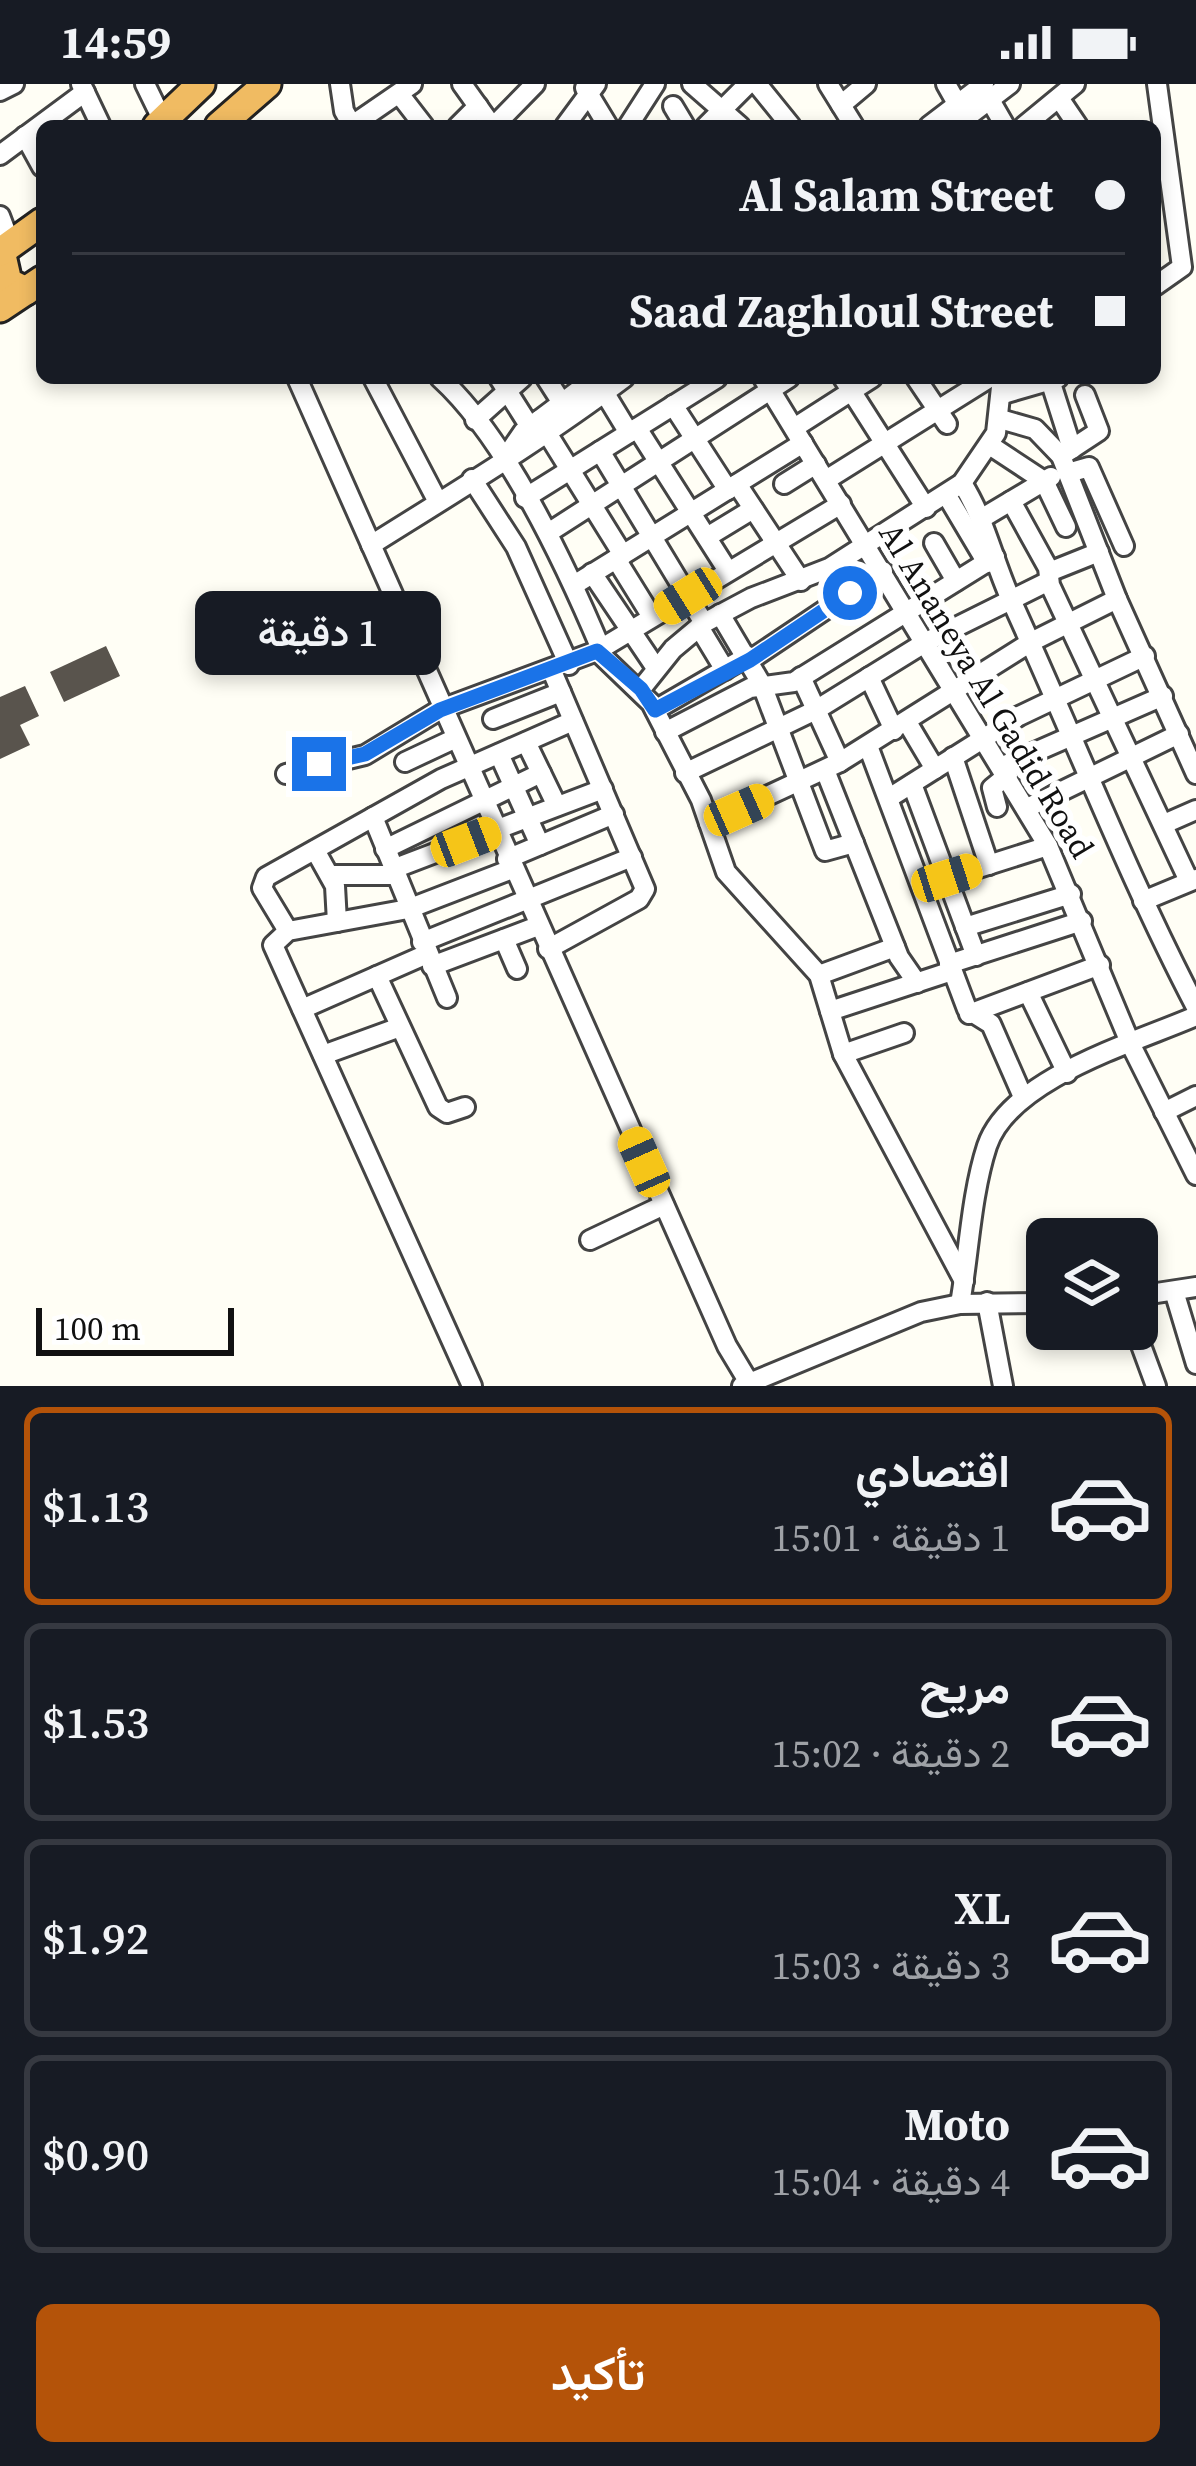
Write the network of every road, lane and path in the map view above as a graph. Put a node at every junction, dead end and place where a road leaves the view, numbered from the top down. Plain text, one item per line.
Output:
1 (14, 84) edge
2 (145, 84) edge
3 (201, 84) edge
4 (267, 84) edge
5 (340, 84) edge
6 (462, 84) edge
7 (535, 84) edge
8 (655, 84) edge
9 (692, 84) edge
10 (748, 84) edge
11 (757, 84) edge
12 (828, 84) edge
13 (866, 84) edge
14 (946, 84) edge
15 (1010, 84) edge
16 (1075, 84) edge
17 (1157, 84) edge
18 (83, 88) edge
19 (590, 88) edge
20 (984, 88) edge
21 (406, 89) edge
22 (0, 91) edge
23 (1059, 98) junction
24 (841, 105) junction
25 (478, 106) junction
26 (673, 106) dead end
27 (723, 109) junction
28 (960, 116) edge
29 (45, 120) edge
30 (98, 120) edge
31 (159, 120) edge
32 (163, 120) edge
33 (226, 120) edge
34 (353, 120) edge
35 (363, 120) edge
36 (421, 120) edge
37 (464, 120) edge
38 (488, 120) edge
39 (499, 120) edge
40 (569, 120) edge
41 (605, 120) edge
42 (632, 120) edge
43 (681, 120) edge
44 (712, 120) edge
45 (734, 120) edge
46 (786, 120) edge
47 (850, 120) edge
48 (1002, 120) edge
49 (1032, 120) edge
50 (1074, 120) edge
51 (1159, 120) edge
52 (36, 128) edge
53 (26, 136) junction
54 (0, 155) edge
55 (36, 155) edge
56 (1163, 183) edge
57 (0, 216) edge
58 (36, 226) edge
59 (4, 249) edge
60 (1161, 282) edge
61 (34, 286) edge
62 (0, 308) edge
63 (300, 384) edge
64 (377, 384) edge
65 (451, 384) edge
66 (509, 384) edge
67 (511, 384) edge
68 (551, 384) edge
69 (596, 384) edge
70 (597, 384) edge
71 (599, 384) edge
72 (676, 384) edge
73 (707, 384) edge
74 (766, 384) edge
75 (920, 384) edge
76 (981, 384) edge
77 (1055, 384) edge
78 (847, 385) edge
79 (1002, 386) edge
80 (1085, 395) dead end
81 (680, 401) junction
82 (562, 403) junction
83 (942, 417) junction
84 (1000, 419) junction
85 (475, 420) junction
86 (539, 427) junction
87 (633, 430) junction
88 (798, 435) junction
89 (694, 439) junction
90 (885, 443) junction
91 (991, 446) junction
92 (600, 451) junction
93 (504, 457) junction
94 (658, 462) junction
95 (1066, 462) junction
96 (570, 470) junction
97 (821, 472) junction
98 (472, 479) junction
99 (1044, 481) junction
100 (784, 484) dead end
101 (621, 486) junction
102 (732, 487) junction
103 (954, 489) junction
104 (525, 498) junction
105 (1011, 501) junction
106 (438, 502) junction
107 (841, 504) junction
108 (592, 505) junction
109 (926, 508) junction
110 (753, 509) junction
111 (691, 512) junction
112 (1110, 515) junction
113 (984, 518) junction
114 (1088, 525) junction
115 (1066, 526) dead end
116 (548, 533) junction
117 (652, 537) junction
118 (707, 537) junction
119 (776, 542) junction
120 (934, 543) dead end
121 (371, 544) junction
122 (867, 546) junction
123 (1124, 546) dead end
124 (1099, 552) junction
125 (619, 557) junction
126 (991, 560) junction
127 (728, 571) junction
128 (883, 571) junction
129 (592, 573) junction
130 (1049, 576) junction
131 (801, 581) junction
132 (956, 581) junction
133 (574, 584) junction
134 (688, 596) junction
135 (1010, 596) junction
136 (1117, 599) junction
137 (907, 611) junction
138 (652, 617) junction
139 (708, 621) junction
140 (1069, 623) junction
141 (629, 632) junction
142 (926, 642) junction
143 (1031, 642) junction
144 (599, 650) junction
145 (1145, 656) junction
146 (749, 658) junction
147 (560, 668) junction
148 (656, 668) junction
149 (724, 670) junction
150 (802, 677) junction
151 (869, 677) junction
152 (1096, 677) junction
153 (761, 686) junction
154 (641, 689) junction
155 (956, 689) junction
156 (561, 692) junction
157 (1054, 696) junction
158 (1163, 696) junction
159 (440, 710) junction
160 (655, 710) junction
161 (816, 710) junction
162 (1115, 717) junction
163 (493, 719) dead end
164 (573, 721) junction
165 (901, 726) junction
166 (778, 729) junction
167 (665, 732) junction
168 (1179, 734) junction
169 (1072, 736) junction
170 (985, 737) junction
171 (454, 739) junction
172 (526, 742) junction
173 (868, 746) junction
174 (499, 754) junction
175 (953, 757) junction
176 (1133, 757) junction
177 (405, 762) dead end
178 (832, 766) junction
179 (467, 768) junction
180 (935, 769) junction
181 (1005, 771) junction
182 (541, 773) junction
183 (685, 773) junction
184 (286, 774) dead end
185 (1196, 774) edge
186 (1090, 777) junction
187 (798, 784) junction
188 (912, 784) junction
189 (514, 788) junction
190 (603, 789) junction
191 (889, 798) junction
192 (484, 806) junction
193 (557, 806) junction
194 (997, 807) dead end
195 (1027, 808) junction
196 (1196, 810) edge
197 (614, 814) junction
198 (373, 817) junction
199 (528, 818) junction
200 (709, 823) junction
201 (1164, 824) junction
202 (495, 830) junction
203 (854, 843) junction
204 (540, 845) junction
205 (1048, 846) junction
206 (386, 849) junction
207 (315, 850) junction
208 (436, 853) junction
209 (632, 857) junction
210 (510, 864) junction
211 (988, 865) junction
212 (394, 872) junction
213 (331, 875) junction
214 (947, 878) junction
215 (1193, 880) edge
216 (453, 892) junction
217 (1071, 894) junction
218 (526, 900) junction
219 (1143, 901) junction
220 (408, 909) junction
221 (1082, 921) junction
222 (337, 922) junction
223 (538, 926) junction
224 (965, 926) junction
225 (288, 931) junction
226 (504, 939) junction
227 (895, 947) junction
228 (548, 949) junction
229 (427, 954) junction
230 (976, 956) junction
231 (1100, 965) junction
232 (951, 968) junction
233 (517, 969) dead end
234 (819, 975) junction
235 (377, 976) junction
236 (917, 982) junction
237 (1028, 992) junction
238 (447, 998) dead end
239 (302, 1010) junction
240 (830, 1011) junction
241 (1196, 1011) edge
242 (969, 1015) junction
243 (400, 1027) junction
244 (904, 1034) dead end
245 (1131, 1045) junction
246 (843, 1054) junction
247 (322, 1055) junction
248 (1067, 1073) junction
249 (1196, 1096) edge
250 (1023, 1097) junction
251 (465, 1107) dead end
252 (1164, 1112) junction
253 (1196, 1175) edge
254 (664, 1205) junction
255 (590, 1240) dead end
256 (964, 1281) junction
257 (1196, 1288) edge
258 (1174, 1292) junction
259 (1158, 1294) edge
260 (987, 1302) junction
261 (1026, 1303) edge
262 (960, 1304) junction
263 (1143, 1350) edge
264 (1196, 1364) edge
265 (747, 1385) edge
266 (472, 1386) edge
267 (1004, 1386) edge
268 (1156, 1386) edge

1 - 22 street
2 - 31 street
3 - 32 highway
4 - 33 highway
5 - 34 street
6 - 25 street
7 - 39 street
8 - 42 street
9 - 27 street
10 - 27 street
11 - 46 street
12 - 24 street
13 - 24 street
14 - 28 street
15 - 20 street
16 - 23 street
17 - 51 street
18 - 29 street
18 - 30 street
19 - 40 street
19 - 41 street
20 - 28 street
20 - 48 street
21 - 35 street
21 - 36 street
23 - 49 street
23 - 50 street
24 - 47 street
25 - 37 street
25 - 38 street
26 - 43 street
27 - 44 street
27 - 45 street
52 - 53 street
53 - 54 street
53 - 55 street
56 - 60 street
57 - 59 street
58 - 59 highway
59 - 61 highway
61 - 62 highway
63 - 121 street
64 - 106 street
65 - 85 street
66 - 85 street
67 - 86 street
68 - 82 street
69 - 82 street
70 - 86 street
71 - 87 street
72 - 81 street
73 - 81 street
74 - 88 street, Al Ananeya Al Gadid Road
74 - 89 street
75 - 83 street
76 - 83 street
77 - 95 street
78 - 88 street
78 - 90 street
79 - 84 street
80 - 95 street
81 - 87 street
81 - 89 street
82 - 86 street
83 - 90 street
84 - 91 street
84 - 95 street
85 - 93 street
86 - 93 street
86 - 96 street
87 - 92 street
87 - 94 street
88 - 97 street, Al Ananeya Al Gadid Road
88 - 102 street
89 - 94 street
89 - 102 street
90 - 97 street
90 - 109 street
91 - 99 street
91 - 103 street
92 - 96 street
92 - 101 street
93 - 98 street
93 - 104 street
94 - 101 street
94 - 111 street
95 - 99 street
95 - 112 street
95 - 114 street
96 - 104 street
96 - 108 street
97 - 100 street
97 - 107 street, Al Ananeya Al Gadid Road
98 - 106 street
98 - 147 street
99 - 105 street
99 - 115 street
101 - 108 street
101 - 117 street
102 - 110 street
102 - 111 street
103 - 109 street
103 - 113 street
103 - 126 street
104 - 116 street
105 - 113 street
105 - 130 street
106 - 121 street
107 - 119 street
107 - 122 street, Al Ananeya Al Gadid Road
108 - 116 street
108 - 125 street
109 - 122 street
110 - 118 street
110 - 119 street
111 - 117 street
111 - 118 street
112 - 114 street
112 - 123 street
113 - 126 street
114 - 124 street
116 - 133 street
117 - 125 street
117 - 134 street
118 - 127 street
119 - 127 street
119 - 131 street
120 - 132 street
121 - 159 street
122 - 128 street, Al Ananeya Al Gadid Road
122 - 131 street
124 - 130 street
124 - 136 street
125 - 129 street
125 - 138 street
126 - 132 street
126 - 135 street
127 - 134 street
128 - 137 street, Al Ananeya Al Gadid Road
128 - 146 street
129 - 133 street
129 - 141 street
130 - 135 street
130 - 140 street
131 - 139 street
132 - 137 street
133 - 144 street
134 - 138 street
134 - 139 street
135 - 142 street
135 - 143 street
136 - 140 street
136 - 145 street
137 - 142 street, Al Ananeya Al Gadid Road
137 - 150 street
138 - 141 street
139 - 146 street
139 - 148 street
139 - 149 street
140 - 143 street
140 - 152 street
141 - 144 street
141 - 148 street
142 - 151 street
142 - 155 street, Al Ananeya Al Gadid Road
143 - 155 street
143 - 157 street
144 - 147 street
144 - 154 street
145 - 152 street
145 - 158 street
146 - 149 street
146 - 153 street
147 - 156 street
147 - 159 street
148 - 154 street
149 - 160 street
150 - 153 street
150 - 161 street
151 - 161 street
151 - 165 street
152 - 157 street
152 - 162 street
153 - 166 street
153 - 167 street
154 - 160 street
155 - 165 street
155 - 170 street, Al Ananeya Al Gadid Road
156 - 163 street
156 - 164 street
157 - 169 street
157 - 170 street
158 - 162 street
158 - 168 street
159 - 171 street
159 - 184 street
160 - 167 street
161 - 166 street
161 - 178 street
162 - 169 street
162 - 176 street
164 - 172 street
164 - 190 street
165 - 173 street
165 - 180 street
166 - 183 street
166 - 187 street
167 - 183 street
168 - 176 street
168 - 185 street
169 - 181 street
169 - 186 street
170 - 175 street
170 - 181 street, Al Ananeya Al Gadid Road
171 - 177 street
171 - 179 street
172 - 174 street
172 - 182 street
173 - 178 street
173 - 191 street
174 - 179 street
174 - 189 street
175 - 180 street
175 - 211 street
176 - 186 street
176 - 201 street
178 - 187 street
178 - 203 street
179 - 192 street
179 - 198 street
180 - 188 street
181 - 194 street
181 - 195 street, Al Ananeya Al Gadid Road
182 - 189 street
182 - 193 street
183 - 200 street
186 - 195 street
186 - 219 street
187 - 200 street
187 - 203 street
188 - 191 street
188 - 214 street
189 - 192 street
189 - 199 street
190 - 193 street
190 - 197 street
191 - 232 street
192 - 202 street
192 - 206 street
193 - 199 street
195 - 205 street, Al Ananeya Al Gadid Road
196 - 201 street
197 - 204 street
197 - 209 street
198 - 206 street
198 - 207 street
199 - 202 street
199 - 204 street
200 - 234 street
201 - 215 street
202 - 208 street
202 - 210 street
203 - 227 street
204 - 210 street
205 - 211 street
205 - 217 street, Al Ananeya Al Gadid Road
206 - 212 street
207 - 213 street
207 - 225 street
208 - 212 street
208 - 216 street
209 - 218 street
209 - 228 street
210 - 216 street
210 - 218 street
211 - 214 street
212 - 213 street
212 - 220 street
213 - 222 street
214 - 224 street
215 - 219 street
216 - 220 street
217 - 221 street, Al Ananeya Al Gadid Road
217 - 224 street
218 - 223 street
218 - 229 street
219 - 241 street
220 - 222 street
220 - 229 street
221 - 230 street
221 - 231 street, Al Ananeya Al Gadid Road
222 - 225 street
223 - 226 street
223 - 228 street
224 - 230 street
225 - 239 street
226 - 229 street
226 - 233 street
227 - 234 street
227 - 236 street
228 - 254 street
229 - 235 street
229 - 238 street
230 - 232 street
231 - 237 street
231 - 245 street, Al Ananeya Al Gadid Road
232 - 236 street
232 - 242 street
234 - 240 street
235 - 239 street
235 - 243 street
236 - 240 street
237 - 242 street
237 - 248 street
239 - 247 street
240 - 246 street
241 - 245 street
242 - 250 street
243 - 247 street
243 - 251 street
244 - 246 street
245 - 248 street
245 - 252 street, Al Ananeya Al Gadid Road
246 - 256 street
247 - 266 street
248 - 250 street
249 - 252 street
250 - 256 street
252 - 253 street, Al Ananeya Al Gadid Road
254 - 255 street
254 - 265 street
256 - 262 street
257 - 258 street
258 - 259 street
258 - 264 street
260 - 261 street
260 - 262 street
260 - 267 street
262 - 265 street
263 - 268 street

